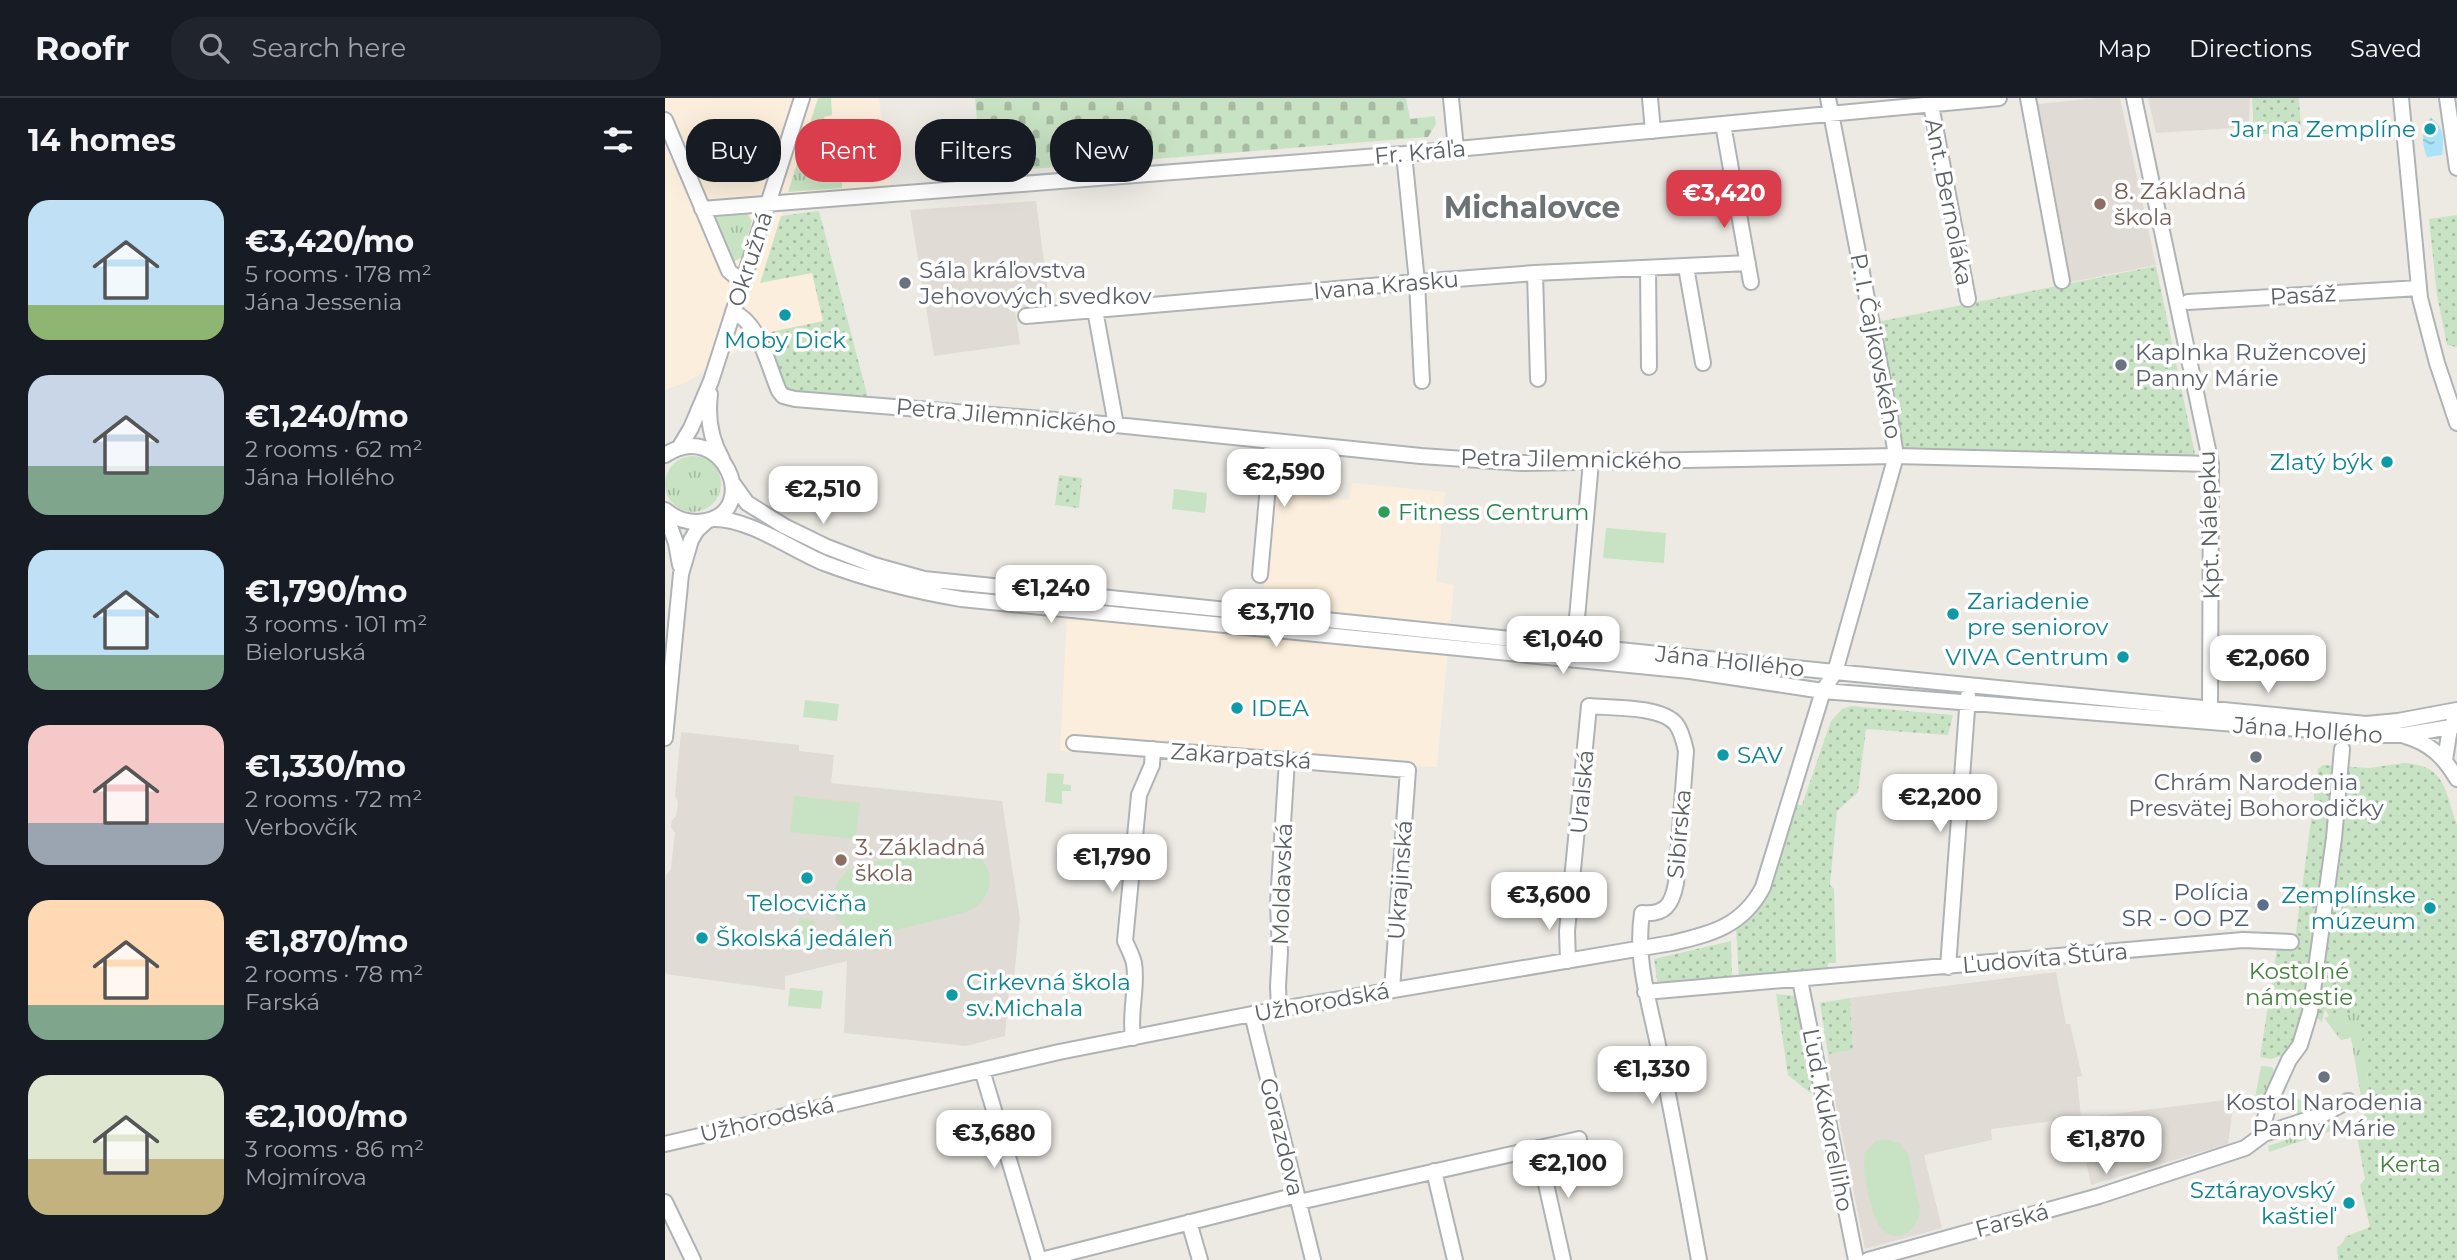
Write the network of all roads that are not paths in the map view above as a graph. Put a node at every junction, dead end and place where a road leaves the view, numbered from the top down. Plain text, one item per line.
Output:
1 (802, 98) edge
2 (1451, 98) edge
3 (1650, 98) edge
4 (1828, 98) edge
5 (1999, 98) edge
6 (2028, 98) edge
7 (2134, 98) edge
8 (2401, 98) edge
9 (2447, 98) edge
10 (1931, 104) junction
11 (1829, 114) junction
12 (665, 120) edge
13 (1723, 124) junction
14 (1653, 131) junction
15 (1456, 149) junction
16 (1404, 154) junction
17 (2457, 168) edge
18 (768, 204) junction
19 (702, 209) junction
20 (1748, 263) junction
21 (1686, 267) junction
22 (1648, 269) junction
23 (1535, 273) junction
24 (2063, 281) dead end
25 (742, 282) junction
26 (1417, 282) junction
27 (1751, 282) dead end
28 (2419, 288) junction
29 (1968, 299) dead end
30 (2188, 302) dead end
31 (1095, 310) junction
32 (733, 312) junction
33 (1026, 316) dead end
34 (1703, 363) dead end
35 (1649, 367) dead end
36 (1538, 379) dead end
37 (711, 381) junction
38 (1422, 381) dead end
39 (2457, 424) edge
40 (1116, 425) junction
41 (1272, 441) junction
42 (670, 451) edge
43 (1896, 456) junction
44 (722, 460) junction
45 (1591, 462) junction
46 (2211, 464) junction
47 (733, 482) junction
48 (665, 512) edge
49 (710, 520) junction
50 (873, 573) junction
51 (681, 574) junction
52 (1260, 575) dead end
53 (1044, 600) junction
54 (1577, 618) dead end
55 (1441, 631) junction
56 (670, 632) edge
57 (1439, 646) junction
58 (1691, 664) junction
59 (1835, 673) junction
60 (1970, 685) junction
61 (2031, 690) junction
62 (1823, 691) junction
63 (1968, 704) junction
64 (1589, 706) joint
65 (2029, 709) junction
66 (2457, 710) edge
67 (2210, 715) junction
68 (2434, 715) junction
69 (2455, 724) edge
70 (2403, 735) junction
71 (665, 738) edge
72 (1074, 743) dead end
73 (2457, 745) edge
74 (1153, 749) junction
75 (2342, 749) dead end
76 (1287, 760) junction
77 (2445, 760) junction
78 (1408, 770) joint
79 (2457, 779) edge
80 (2291, 942) dead end
81 (1639, 948) junction
82 (1568, 961) junction
83 (1948, 967) junction
84 (1800, 980) junction
85 (1392, 989) junction
86 (1645, 992) junction
87 (1279, 1009) junction
88 (1252, 1014) junction
89 (1133, 1038) junction
90 (982, 1070) junction
91 (2348, 1101) dead end
92 (2260, 1136) junction
93 (1579, 1139) dead end
94 (665, 1144) edge
95 (1538, 1148) junction
96 (1434, 1171) junction
97 (1298, 1198) junction
98 (665, 1202) edge
99 (1189, 1222) junction
100 (1097, 1253) edge
101 (693, 1260) edge
102 (1040, 1260) edge
103 (1200, 1260) edge
104 (1313, 1260) edge
105 (1455, 1260) edge
106 (1563, 1260) edge
107 (1699, 1260) edge
108 (1856, 1260) edge
109 (1868, 1260) edge

1 - 18 street, Okružná
2 - 15 street
3 - 14 street
4 - 11 street, P. I. Čajkovského
5 - 10 street, Fr. Kráľa
6 - 24 street
7 - 46 street, Kpt. Nálepku
8 - 28 street
9 - 17 street
10 - 11 street, Fr. Kráľa
10 - 29 street, Ant. Bernoláka
11 - 13 street, Fr. Kráľa
11 - 43 street, P. I. Čajkovského
12 - 19 street
13 - 14 street, Fr. Kráľa
13 - 20 street
14 - 15 street, Fr. Kráľa
15 - 16 street, Fr. Kráľa
16 - 18 street, Fr. Kráľa
16 - 26 street
18 - 19 street, Fr. Kráľa
18 - 25 street, Okružná
19 - 25 street
20 - 21 street, Ivana Krasku
20 - 27 street
21 - 22 street, Ivana Krasku
21 - 34 street
22 - 23 street, Ivana Krasku
22 - 35 street
23 - 26 street, Ivana Krasku
23 - 36 street
25 - 32 street, Okružná
26 - 31 street, Ivana Krasku
26 - 38 street
28 - 30 street, Pasáž
28 - 39 street
31 - 33 street, Ivana Krasku
31 - 40 street
32 - 37 street, Okružná
32 - 40 street, Petra Jilemnického
37 - 42 street
37 - 44 street, Jána Hollého
40 - 41 street, Petra Jilemnického
41 - 45 street, Petra Jilemnického
41 - 52 street
42 - 44 street
43 - 45 street, Petra Jilemnického
43 - 46 street, Petra Jilemnického
43 - 59 street, P. I. Čajkovského
44 - 47 street, Jána Hollého
45 - 54 street
46 - 67 street, Kpt. Nálepku
47 - 49 street
47 - 50 street, Jána Hollého
48 - 49 street, Jána Hollého
48 - 51 street
49 - 50 street, Jána Hollého
49 - 51 street
50 - 53 street, Jána Hollého
51 - 56 street
53 - 55 street, Jána Hollého
53 - 57 street, Jána Hollého
55 - 57 street
55 - 58 street, Jána Hollého
56 - 71 street
57 - 58 street, Jána Hollého
58 - 59 street, Jána Hollého
58 - 62 street, Jána Hollého
59 - 60 street, Jána Hollého
59 - 62 street, Jána Hollého
60 - 61 street, Jána Hollého
60 - 63 street
61 - 65 street
61 - 67 street, Jána Hollého
62 - 63 street, Jána Hollého
62 - 81 street, Užhorodská
63 - 65 street, Jána Hollého
63 - 83 street
64 - 81 street, Sibírska
64 - 82 street, Uralská
65 - 67 street, Jána Hollého
66 - 68 street, Jána Hollého
67 - 68 street, Jána Hollého
67 - 70 street, Jána Hollého
68 - 69 street
69 - 70 street, Jána Hollého
69 - 73 street
69 - 77 street
70 - 77 street
72 - 74 street, Zakarpatská
74 - 76 street, Zakarpatská
74 - 89 street
75 - 92 street
76 - 78 street, Zakarpatská
76 - 87 street, Moldavská
77 - 79 street
78 - 85 street, Ukrajinská
80 - 83 street, Ľudovíta Štúra
81 - 82 street, Užhorodská
81 - 86 street
82 - 85 street, Užhorodská
83 - 84 street, Ľudovíta Štúra
84 - 86 street
84 - 108 street, Ľud. Kukorelliho
85 - 87 street, Užhorodská
86 - 107 street
87 - 88 street, Užhorodská
88 - 89 street, Užhorodská
88 - 97 street, Gorazdova
89 - 90 street, Užhorodská
90 - 94 street, Užhorodská
90 - 102 street
91 - 92 street, Farská
92 - 109 street, Farská
93 - 95 street
95 - 96 street
95 - 106 street
96 - 97 street
96 - 105 street
97 - 99 street
97 - 104 street, Gorazdova
98 - 101 street
99 - 100 street
99 - 103 street
100 - 102 street

